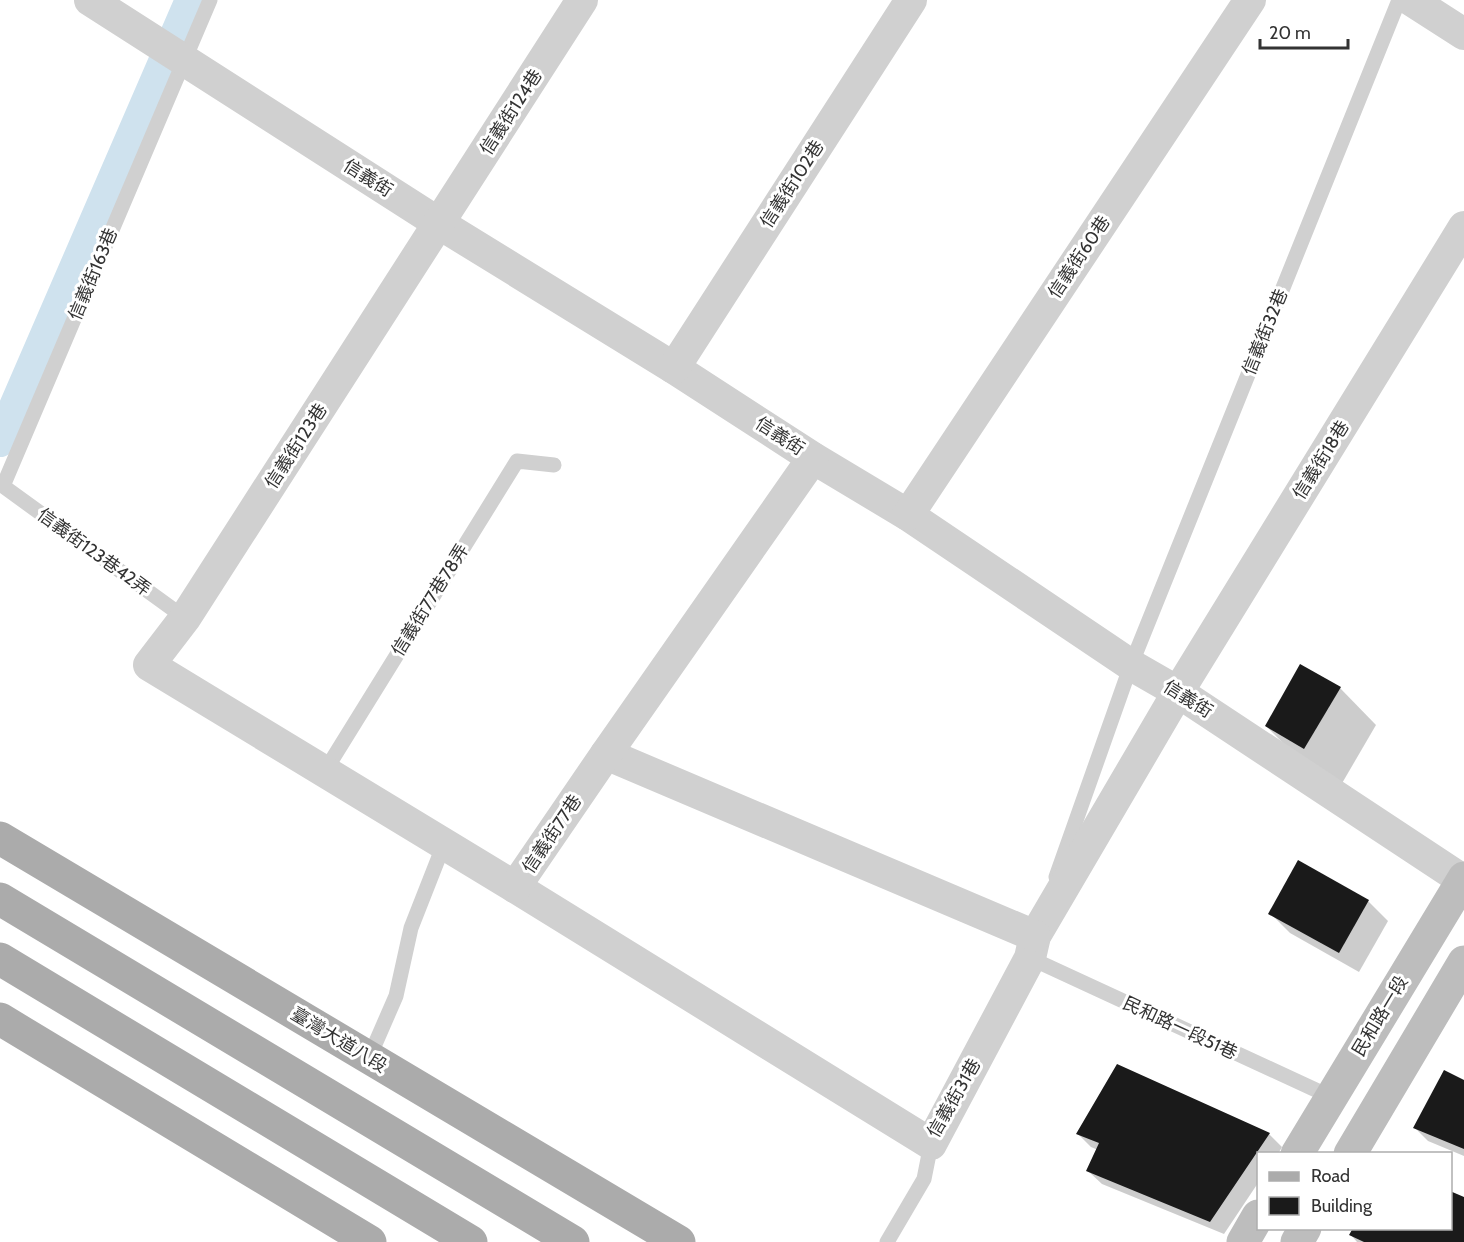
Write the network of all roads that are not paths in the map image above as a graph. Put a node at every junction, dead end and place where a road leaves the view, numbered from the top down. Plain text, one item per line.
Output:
1 (90, 0) edge
2 (210, 0) edge
3 (582, 0) edge
4 (911, 0) edge
5 (1250, 0) edge
6 (1399, 0) edge
7 (1411, 0) edge
8 (1464, 34) edge
9 (184, 61) junction
10 (440, 224) junction
11 (1464, 227) edge
12 (674, 368) junction
13 (813, 458) junction
14 (554, 465) dead end
15 (3, 486) joint
16 (908, 514) junction
17 (185, 618) junction
18 (149, 665) joint
19 (1131, 665) junction
20 (1178, 692) junction
21 (606, 754) junction
22 (325, 771) junction
23 (0, 838) edge
24 (444, 844) junction
25 (1464, 880) edge
26 (515, 887) junction
27 (0, 899) edge
28 (1032, 947) junction
29 (0, 959) edge
30 (1464, 962) edge
31 (0, 1019) edge
32 (369, 1058) junction
33 (1331, 1097) junction
34 (931, 1144) junction
35 (1298, 1152) edge
36 (1351, 1152) edge
37 (1257, 1218) edge
38 (370, 1242) edge
39 (471, 1242) edge
40 (573, 1242) edge
41 (679, 1242) edge
42 (887, 1242) edge
43 (1243, 1242) edge

1 - 9 street, 信義街
2 - 9 lane, 信義街163巷
3 - 10 street, 信義街124巷
4 - 12 street, 信義街102巷
5 - 16 street, 信義街60巷
6 - 19 lane, 信義街32巷
7 - 8 street
9 - 10 street, 信義街
9 - 15 lane, 信義街163巷
10 - 12 street, 信義街
10 - 17 street, 信義街123巷
11 - 20 street, 信義街18巷
12 - 13 street, 信義街
13 - 16 street, 信義街
13 - 21 street, 信義街77巷
14 - 22 lane, 信義街77巷78弄
15 - 17 lane, 信義街123巷42弄
16 - 19 street, 信義街
17 - 18 street, 信義街123巷
18 - 22 street, 信義街77巷
19 - 20 street, 信義街
19 - 28 lane, 信義街32巷
20 - 25 street, 信義街
20 - 28 street, 信義街31巷
21 - 26 street, 信義街77巷
21 - 28 street
22 - 24 street, 信義街77巷
23 - 32 main road, 臺灣大道八段
24 - 26 street, 信義街77巷
24 - 32 lane
25 - 33 street, 民和路一段
26 - 34 street, 信義街31巷
27 - 40 main road
28 - 33 lane, 民和路一段51巷
28 - 34 street, 信義街31巷
29 - 39 main road
30 - 36 street
31 - 38 main road
32 - 41 main road, 臺灣大道八段
33 - 35 street, 民和路一段
34 - 42 lane
37 - 43 street

